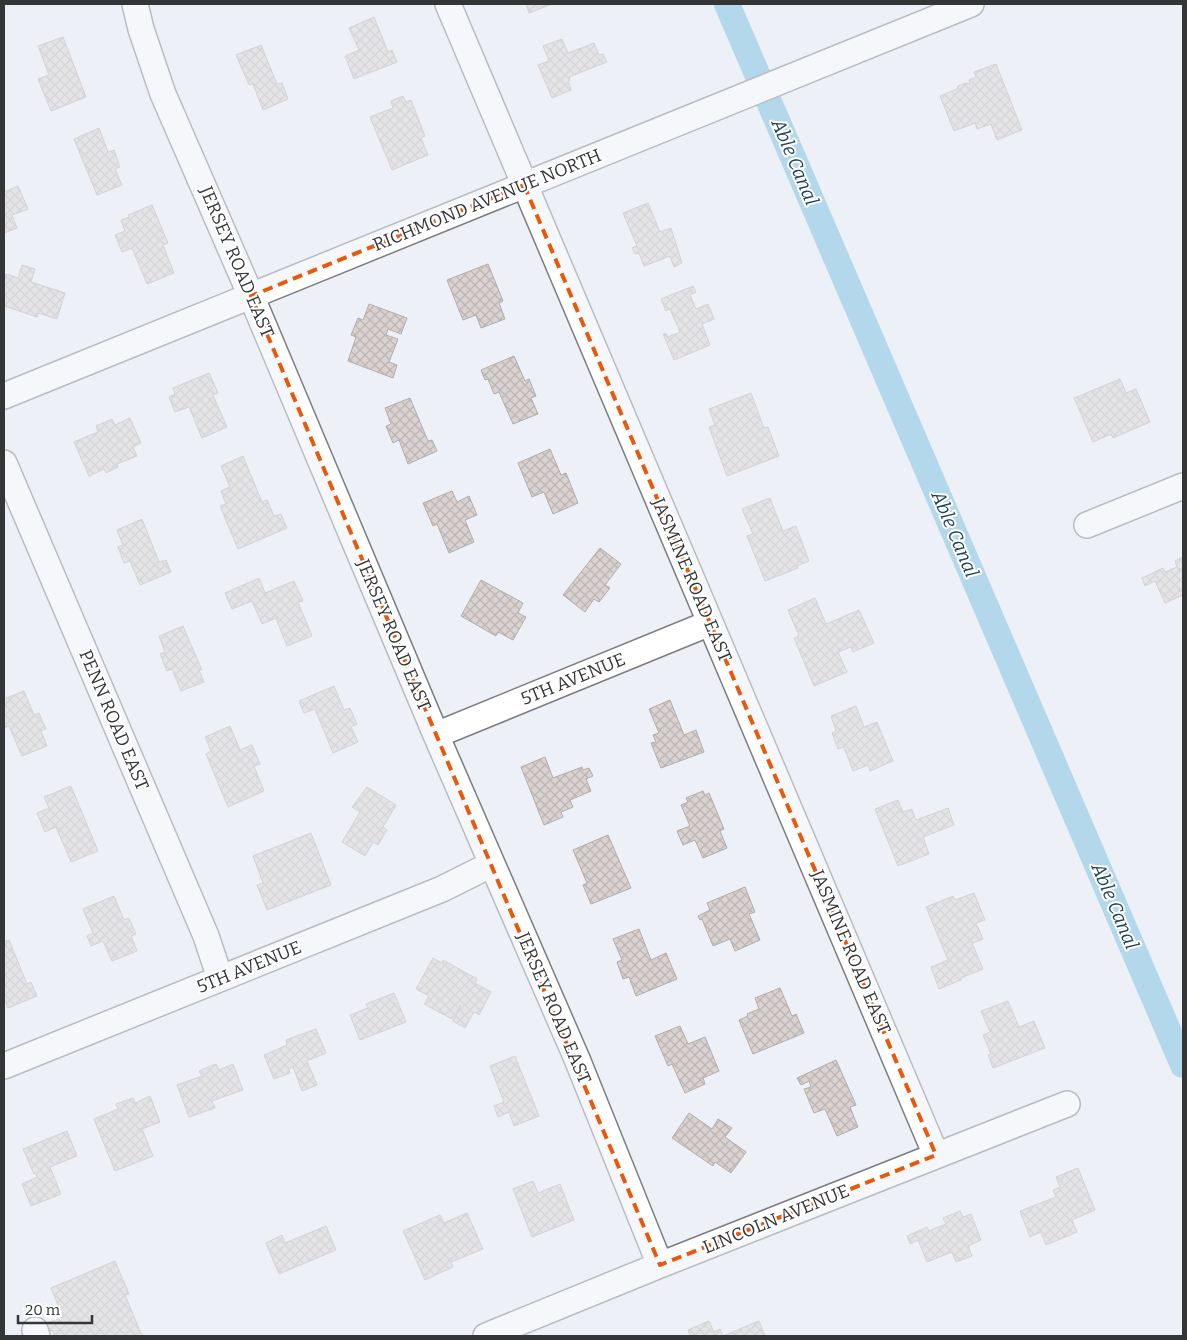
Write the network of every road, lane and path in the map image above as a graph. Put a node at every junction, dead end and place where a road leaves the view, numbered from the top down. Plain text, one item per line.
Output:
1 (135, 4) edge
2 (448, 4) edge
3 (971, 4) edge
4 (524, 185) junction
5 (251, 296) junction
6 (4, 396) edge
7 (4, 463) edge
8 (1183, 486) edge
9 (1087, 525) dead end
10 (710, 623) junction
11 (436, 735) junction
12 (492, 864) junction
13 (220, 978) junction
14 (4, 1066) edge
15 (1067, 1104) dead end
16 (936, 1156) junction
17 (660, 1265) junction
18 (486, 1336) edge

1 - 5 street, JERSEY ROAD EAST
2 - 4 street, JASMINE ROAD EAST
3 - 4 street, RICHMOND AVENUE NORTH
4 - 5 street, RICHMOND AVENUE NORTH
4 - 10 street, JASMINE ROAD EAST
5 - 6 street, RICHMOND AVENUE NORTH
5 - 11 street, JERSEY ROAD EAST
7 - 13 street, PENN ROAD EAST
8 - 9 street
10 - 11 street, 5TH AVENUE
10 - 16 street, JASMINE ROAD EAST
11 - 12 street, JERSEY ROAD EAST
12 - 13 street, 5TH AVENUE
12 - 17 street, JERSEY ROAD EAST
13 - 14 street, 5TH AVENUE
15 - 16 street, LINCOLN AVENUE
16 - 17 street, LINCOLN AVENUE
17 - 18 street, LINCOLN AVENUE

